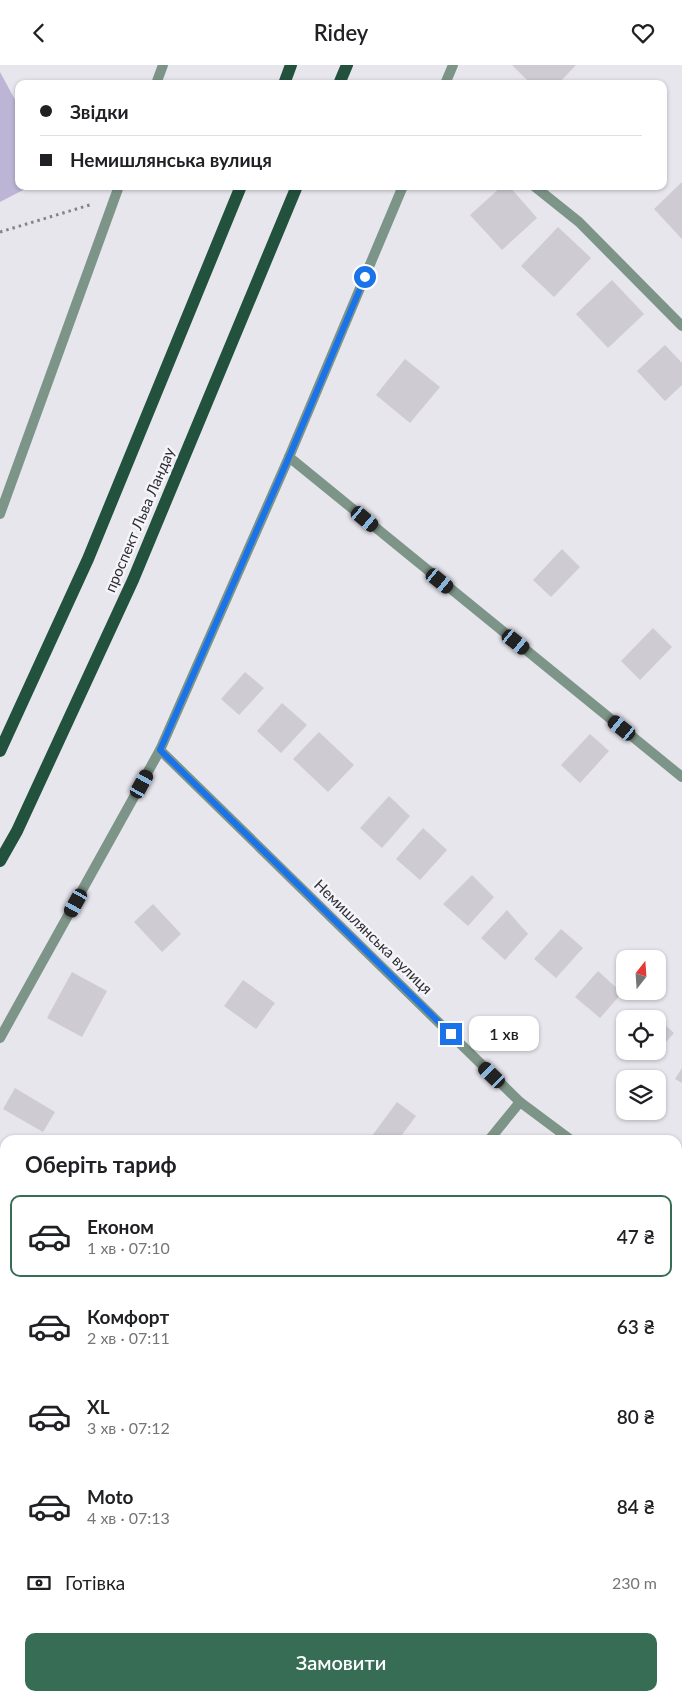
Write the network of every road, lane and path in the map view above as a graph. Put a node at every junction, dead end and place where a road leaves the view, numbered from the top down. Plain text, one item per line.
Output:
1 (163, 65) edge
2 (292, 65) edge
3 (347, 65) edge
4 (453, 65) edge
5 (157, 80) edge
6 (286, 80) edge
7 (341, 80) edge
8 (447, 80) edge
9 (118, 190) edge
10 (240, 190) edge
11 (295, 190) edge
12 (400, 190) edge
13 (539, 190) edge
14 (115, 197) junction
15 (0, 232) edge
16 (682, 326) edge
17 (289, 457) junction
18 (0, 514) edge
19 (160, 750) junction
20 (0, 751) edge
21 (682, 777) edge
22 (0, 861) edge
23 (0, 1039) edge
24 (520, 1102) junction
25 (492, 1135) edge
26 (563, 1135) edge

1 - 5 street
2 - 6 main road
3 - 7 main road
4 - 8 street
9 - 14 street
10 - 20 main road
11 - 22 main road, проспект Льва Ландау
12 - 17 street
13 - 16 street
14 - 15 path
14 - 18 street
17 - 19 street
17 - 21 street
19 - 23 street
19 - 24 street, Немишлянська вулиця
24 - 25 street
24 - 26 street, Немишлянська вулиця

